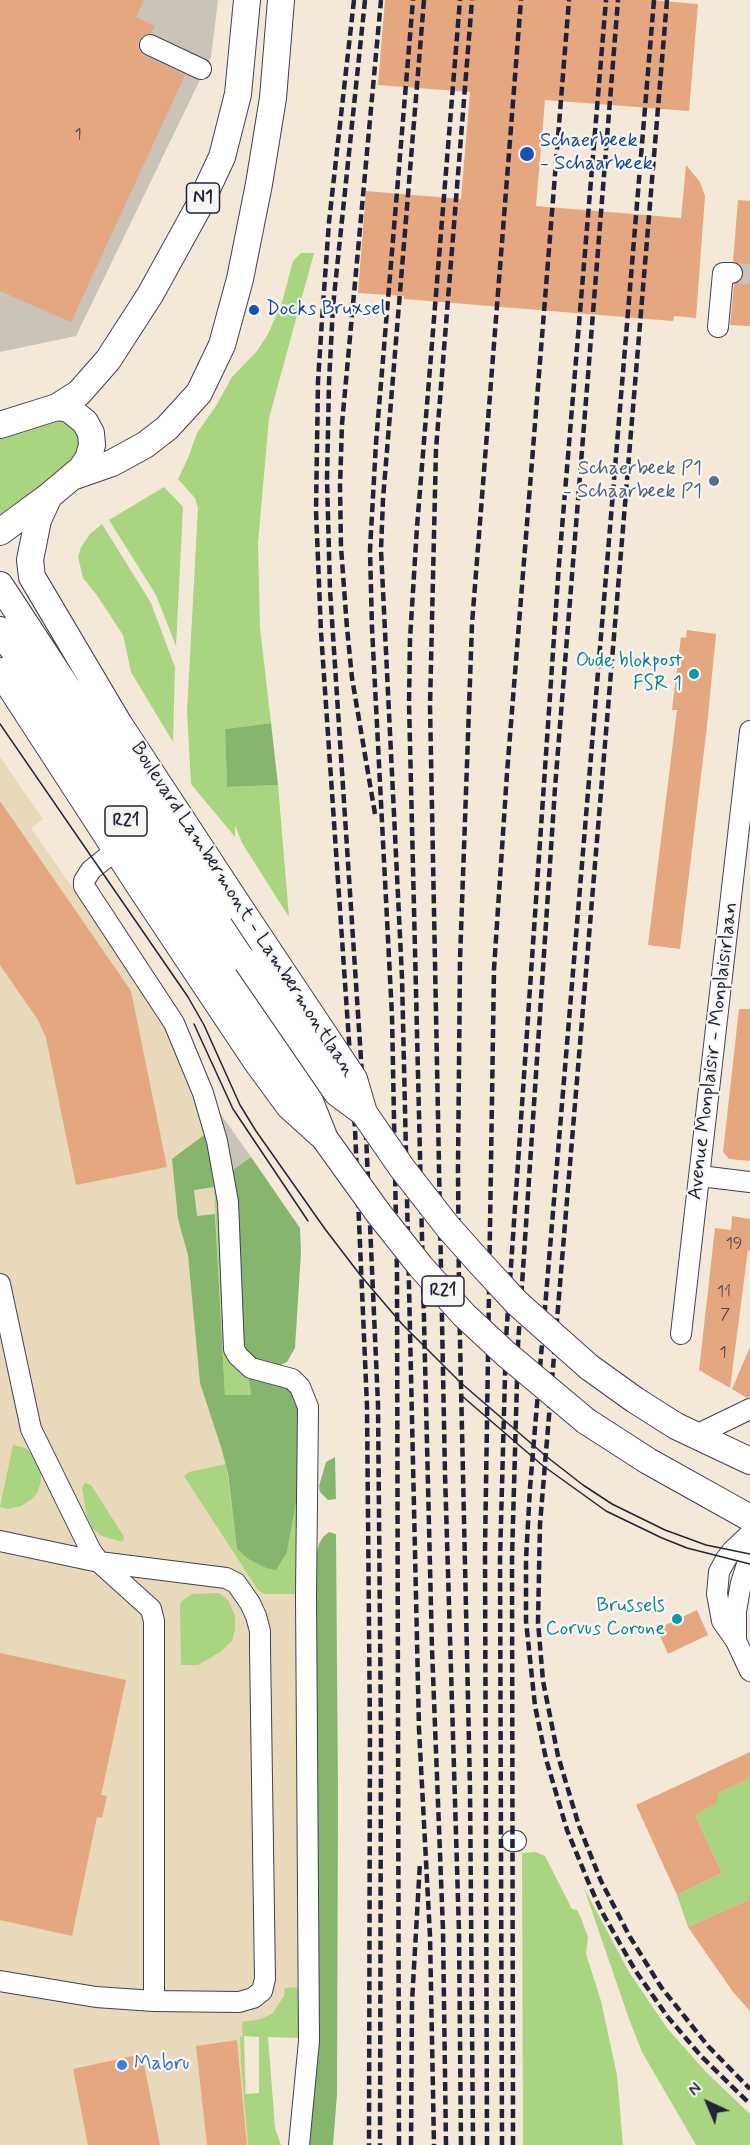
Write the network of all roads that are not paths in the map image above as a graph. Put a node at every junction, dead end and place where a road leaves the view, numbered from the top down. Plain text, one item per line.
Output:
1 (247, 0) edge
2 (281, 0) edge
3 (150, 45) dead end
4 (201, 69) dead end
5 (732, 273) dead end
6 (718, 327) dead end
7 (57, 407) junction
8 (0, 425) edge
9 (72, 477) junction
10 (49, 496) junction
11 (0, 532) edge
12 (0, 585) edge
13 (0, 630) edge
14 (0, 671) edge
15 (750, 731) edge
16 (116, 850) junction
17 (743, 856) edge
18 (364, 1113) junction
19 (326, 1139) junction
20 (699, 1176) junction
21 (750, 1182) edge
22 (0, 1286) edge
23 (681, 1334) dead end
24 (750, 1409) edge
25 (694, 1436) junction
26 (750, 1461) edge
27 (750, 1518) edge
28 (750, 1534) edge
29 (0, 1541) edge
30 (750, 1555) edge
31 (99, 1562) junction
32 (736, 1641) junction
33 (750, 1671) edge
34 (0, 1981) edge
35 (154, 2001) junction
36 (299, 2145) edge

1 - 7 main road, N1
2 - 9 main road
3 - 4 street
5 - 6 street
7 - 8 main road
7 - 9 main road
9 - 10 main road
10 - 11 main road
10 - 18 main road, Boulevard Lambermont - Lambermontlaan, bridge
12 - 18 main road, R21, bridge
13 - 19 main road, R21
14 - 16 main road
15 - 17 street, Avenue Monplaisir - Monplaisirlaan
16 - 19 main road
16 - 36 street
17 - 20 street, Avenue Monplaisir - Monplaisirlaan
18 - 25 main road, Boulevard Lambermont - Lambermontlaan / R21, bridge
19 - 27 main road, R21, bridge
20 - 21 street
20 - 23 street, Avenue Monplaisir - Monplaisirlaan
22 - 31 street
24 - 25 street
25 - 26 main road, Boulevard Lambermont - Lambermontlaan / R21
28 - 32 street
29 - 31 street
30 - 32 street
31 - 35 street
31 - 35 street
32 - 33 street
34 - 35 street

